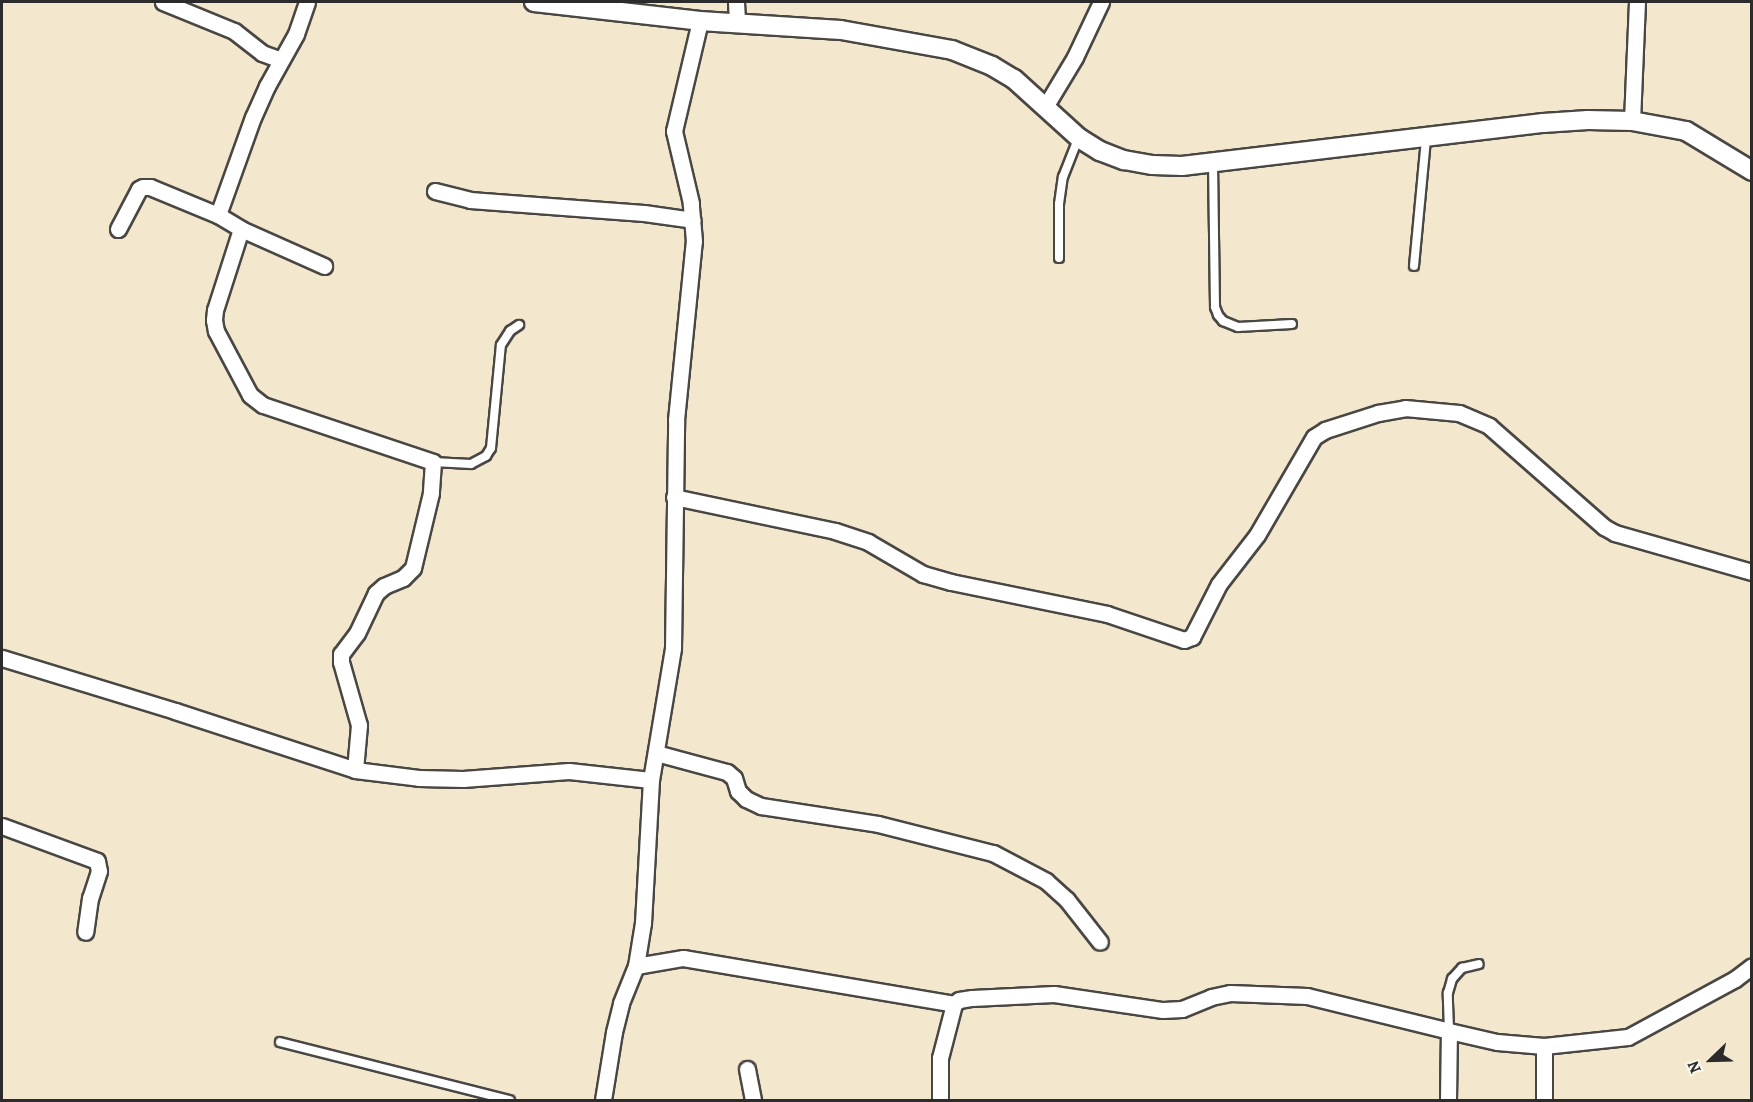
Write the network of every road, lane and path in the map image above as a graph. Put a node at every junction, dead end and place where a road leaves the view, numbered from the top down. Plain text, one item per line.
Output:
1 (163, 2) edge
2 (307, 2) edge
3 (534, 2) edge
4 (736, 2) edge
5 (1101, 2) edge
6 (1637, 2) edge
7 (700, 21) junction
8 (737, 22) junction
9 (281, 60) junction
10 (1045, 107) junction
11 (1632, 121) junction
12 (1079, 138) junction
13 (1426, 139) junction
14 (1213, 163) junction
15 (1752, 171) edge
16 (435, 191) dead end
17 (218, 215) junction
18 (693, 220) junction
19 (118, 229) dead end
20 (241, 229) junction
21 (1059, 258) dead end
22 (324, 266) dead end
23 (1414, 266) dead end
24 (1292, 324) dead end
25 (519, 325) dead end
26 (433, 462) junction
27 (674, 497) junction
28 (1752, 572) edge
29 (2, 658) edge
30 (656, 753) junction
31 (355, 770) junction
32 (651, 780) junction
33 (2, 826) edge
34 (85, 932) dead end
35 (1100, 942) dead end
36 (1479, 964) dead end
37 (636, 966) junction
38 (1752, 966) edge
39 (954, 1004) junction
40 (1449, 1031) junction
41 (280, 1042) dead end
42 (1544, 1046) junction
43 (747, 1069) dead end
44 (510, 1101) edge
45 (603, 1101) edge
46 (753, 1101) edge
47 (940, 1101) edge
48 (1448, 1101) edge
49 (1544, 1101) edge

1 - 9 street
2 - 9 street
3 - 7 street
4 - 8 street
5 - 10 street
6 - 11 street
7 - 8 street
7 - 18 street
8 - 10 street
9 - 17 street
10 - 12 street
11 - 13 street
11 - 15 street
12 - 14 street
12 - 21 lane
13 - 14 street
13 - 23 lane
14 - 24 lane
16 - 18 street
17 - 19 street
17 - 20 street
18 - 27 street
20 - 22 street
20 - 26 street
25 - 26 lane
26 - 31 street
27 - 28 street
27 - 30 street
29 - 31 street
30 - 32 street
30 - 35 street
31 - 32 street
32 - 37 street
33 - 34 street
36 - 40 lane
37 - 39 street
37 - 45 street
38 - 42 street
39 - 40 street
39 - 47 street
40 - 42 street
40 - 48 street
41 - 44 lane
42 - 49 street
43 - 46 street

